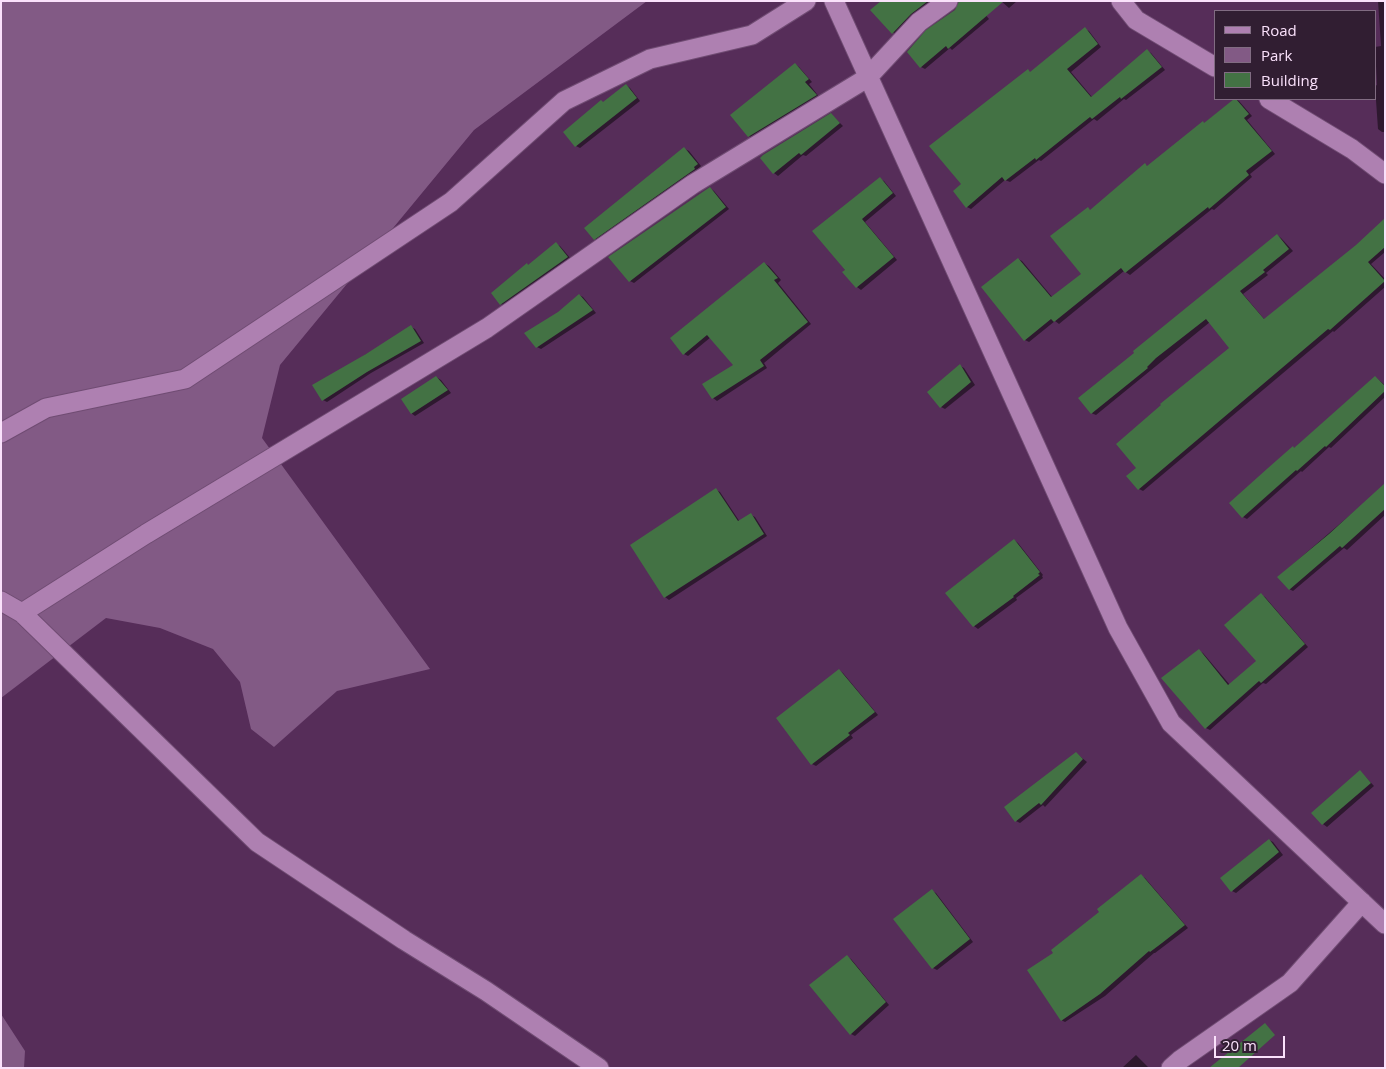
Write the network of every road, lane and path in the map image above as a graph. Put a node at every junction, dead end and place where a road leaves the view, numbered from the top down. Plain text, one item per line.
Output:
1 (806, 1) edge
2 (834, 1) edge
3 (948, 1) edge
4 (1121, 1) edge
5 (1214, 66) edge
6 (867, 78) junction
7 (1270, 100) edge
8 (1385, 174) edge
9 (1, 433) edge
10 (1, 601) edge
11 (22, 613) junction
12 (1362, 902) junction
13 (1385, 924) edge
14 (599, 1068) edge
15 (1171, 1068) edge

1 - 9 street
2 - 6 street
3 - 6 street
4 - 5 street
6 - 11 street
6 - 12 street
7 - 8 street
10 - 11 street
11 - 14 street
12 - 13 street
12 - 15 street

